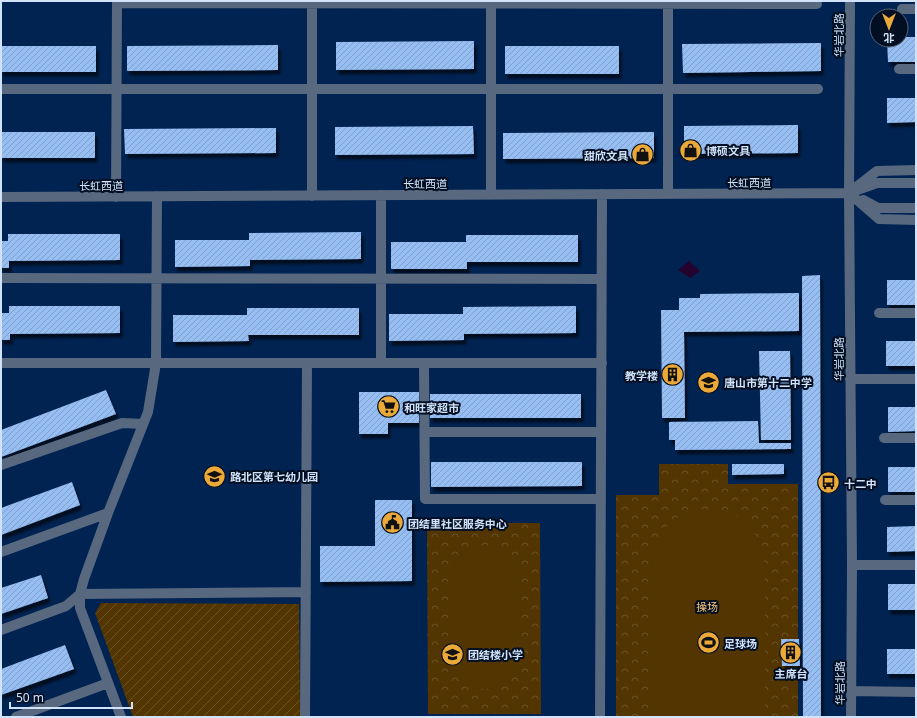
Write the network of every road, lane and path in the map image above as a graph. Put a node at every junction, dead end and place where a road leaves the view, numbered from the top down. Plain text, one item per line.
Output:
1 (850, 1) edge
2 (117, 2) edge
3 (312, 2) edge
4 (491, 2) edge
5 (668, 2) edge
6 (817, 4) dead end
7 (899, 69) dead end
8 (916, 69) edge
9 (1, 89) edge
10 (116, 89) junction
11 (312, 89) junction
12 (491, 89) junction
13 (668, 89) junction
14 (818, 89) dead end
15 (916, 170) edge
16 (916, 183) edge
17 (849, 193) junction
18 (602, 194) junction
19 (668, 194) junction
20 (381, 195) junction
21 (491, 195) junction
22 (157, 196) junction
23 (312, 196) junction
24 (1, 197) edge
25 (116, 197) junction
26 (916, 208) edge
27 (916, 220) edge
28 (1, 278) edge
29 (157, 279) junction
30 (381, 279) junction
31 (600, 279) junction
32 (879, 313) dead end
33 (916, 313) edge
34 (1, 363) edge
35 (156, 363) junction
36 (308, 363) junction
37 (381, 363) junction
38 (424, 363) junction
39 (602, 363) junction
40 (850, 379) junction
41 (916, 379) edge
42 (143, 424) junction
43 (425, 432) junction
44 (601, 432) junction
45 (884, 438) dead end
46 (916, 438) edge
47 (1, 465) edge
48 (601, 499) junction
49 (885, 500) dead end
50 (916, 500) edge
51 (108, 513) junction
52 (1, 552) edge
53 (852, 565) junction
54 (916, 565) edge
55 (306, 592) junction
56 (80, 594) junction
57 (1, 630) edge
58 (108, 684) junction
59 (851, 691) junction
60 (916, 692) edge
61 (16, 717) edge
62 (121, 717) edge
63 (305, 717) edge
64 (600, 717) edge
65 (852, 717) edge

1 - 17 street, 华岩北路
2 - 3 street
2 - 10 street
3 - 4 street
3 - 11 street
4 - 5 street
4 - 12 street
5 - 6 street
5 - 13 street
7 - 8 street
9 - 10 street
10 - 11 street
10 - 25 street
11 - 12 street
11 - 23 street
12 - 13 street
12 - 21 street
13 - 14 street
13 - 19 street
15 - 17 street
16 - 17 street, 长虹西道
17 - 19 street, 长虹西道
17 - 26 street, 长虹西道
17 - 27 street
17 - 40 street, 华岩北路
18 - 19 street, 长虹西道
18 - 21 street, 长虹西道
18 - 31 street
20 - 21 street, 长虹西道
20 - 23 street, 长虹西道
20 - 30 street
22 - 23 street, 长虹西道
22 - 25 street, 长虹西道
22 - 29 street
24 - 25 street, 长虹西道
28 - 29 street
29 - 30 street
29 - 35 street
30 - 31 street
30 - 37 street
31 - 39 street
32 - 33 street
34 - 35 street
35 - 36 street
35 - 42 street
36 - 37 street
36 - 55 street
37 - 38 street
38 - 39 street
38 - 43 street
39 - 44 street
40 - 41 street
40 - 53 street, 华岩北路
42 - 47 street
42 - 51 street
43 - 44 street
43 - 48 street
44 - 48 street
45 - 46 street
48 - 64 street
49 - 50 street
51 - 52 street
51 - 56 street
53 - 54 street
53 - 59 street, 华岩北路
55 - 56 street
55 - 63 street
56 - 57 street
56 - 58 street
58 - 61 street
58 - 62 street
59 - 60 street
59 - 65 street, 华岩北路

